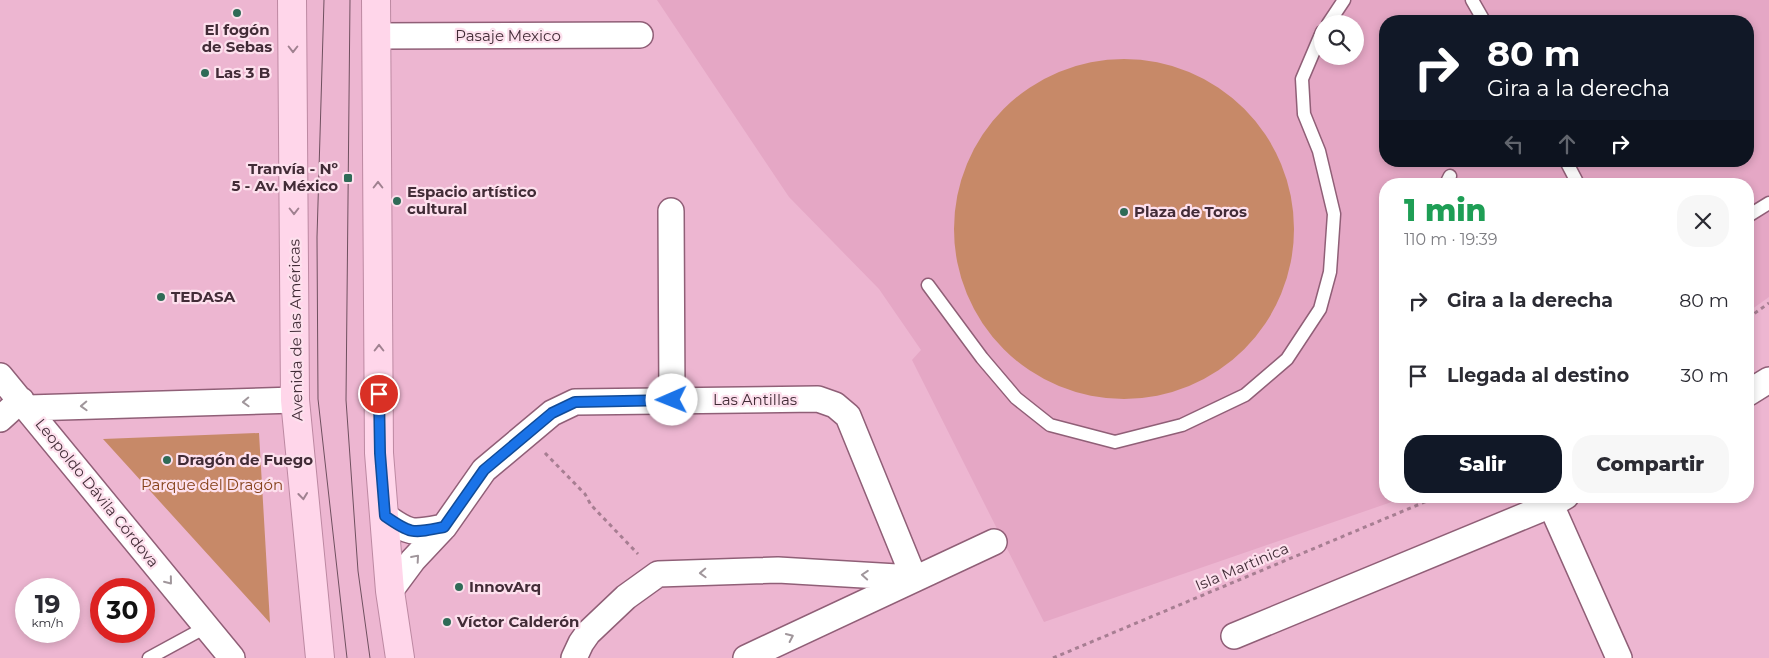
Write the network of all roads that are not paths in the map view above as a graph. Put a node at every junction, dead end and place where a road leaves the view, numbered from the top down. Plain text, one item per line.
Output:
1 (292, 0) edge
2 (376, 0) edge
3 (1344, 0) edge
4 (1472, 0) edge
5 (1334, 15) edge
6 (1481, 15) edge
7 (640, 35) dead end
8 (376, 36) junction
9 (1314, 51) edge
10 (1769, 203) edge
11 (670, 211) dead end
12 (1754, 212) edge
13 (928, 285) dead end
14 (0, 376) edge
15 (1769, 380) edge
16 (1754, 389) edge
17 (295, 400) junction
18 (672, 400) junction
19 (24, 404) junction
20 (0, 420) edge
21 (1551, 503) edge
22 (1559, 503) edge
23 (385, 516) junction
24 (444, 527) junction
25 (994, 542) dead end
26 (914, 578) junction
27 (390, 591) junction
28 (206, 626) junction
29 (1234, 636) dead end
30 (149, 658) edge
31 (232, 658) edge
32 (320, 658) edge
33 (400, 658) edge
34 (574, 658) edge
35 (746, 658) edge
36 (1620, 658) edge

1 -> 17 main road, Avenida de las Américas
2 - 8 main road
3 - 5 lane
4 - 6 lane
7 - 8 street, Pasaje Mexico
23 -> 8 main road
9 - 13 lane
10 - 12 lane
11 - 18 street
14 - 19 street, Leopoldo Dávila Córdova
15 - 16 street
17 -> 19 street
17 -> 32 main road, Avenida de las Américas
18 - 24 street, Las Antillas
18 - 26 street, Las Antillas
19 - 20 street
19 -> 28 street, Leopoldo Dávila Córdova
21 - 29 street
22 - 36 street
23 - 24 street
23 - 27 main road
27 -> 24 street, Las Antillas
25 - 26 street
26 -> 34 street
35 -> 26 street
27 - 33 main road
28 - 30 lane
28 - 31 street, Leopoldo Dávila Córdova

